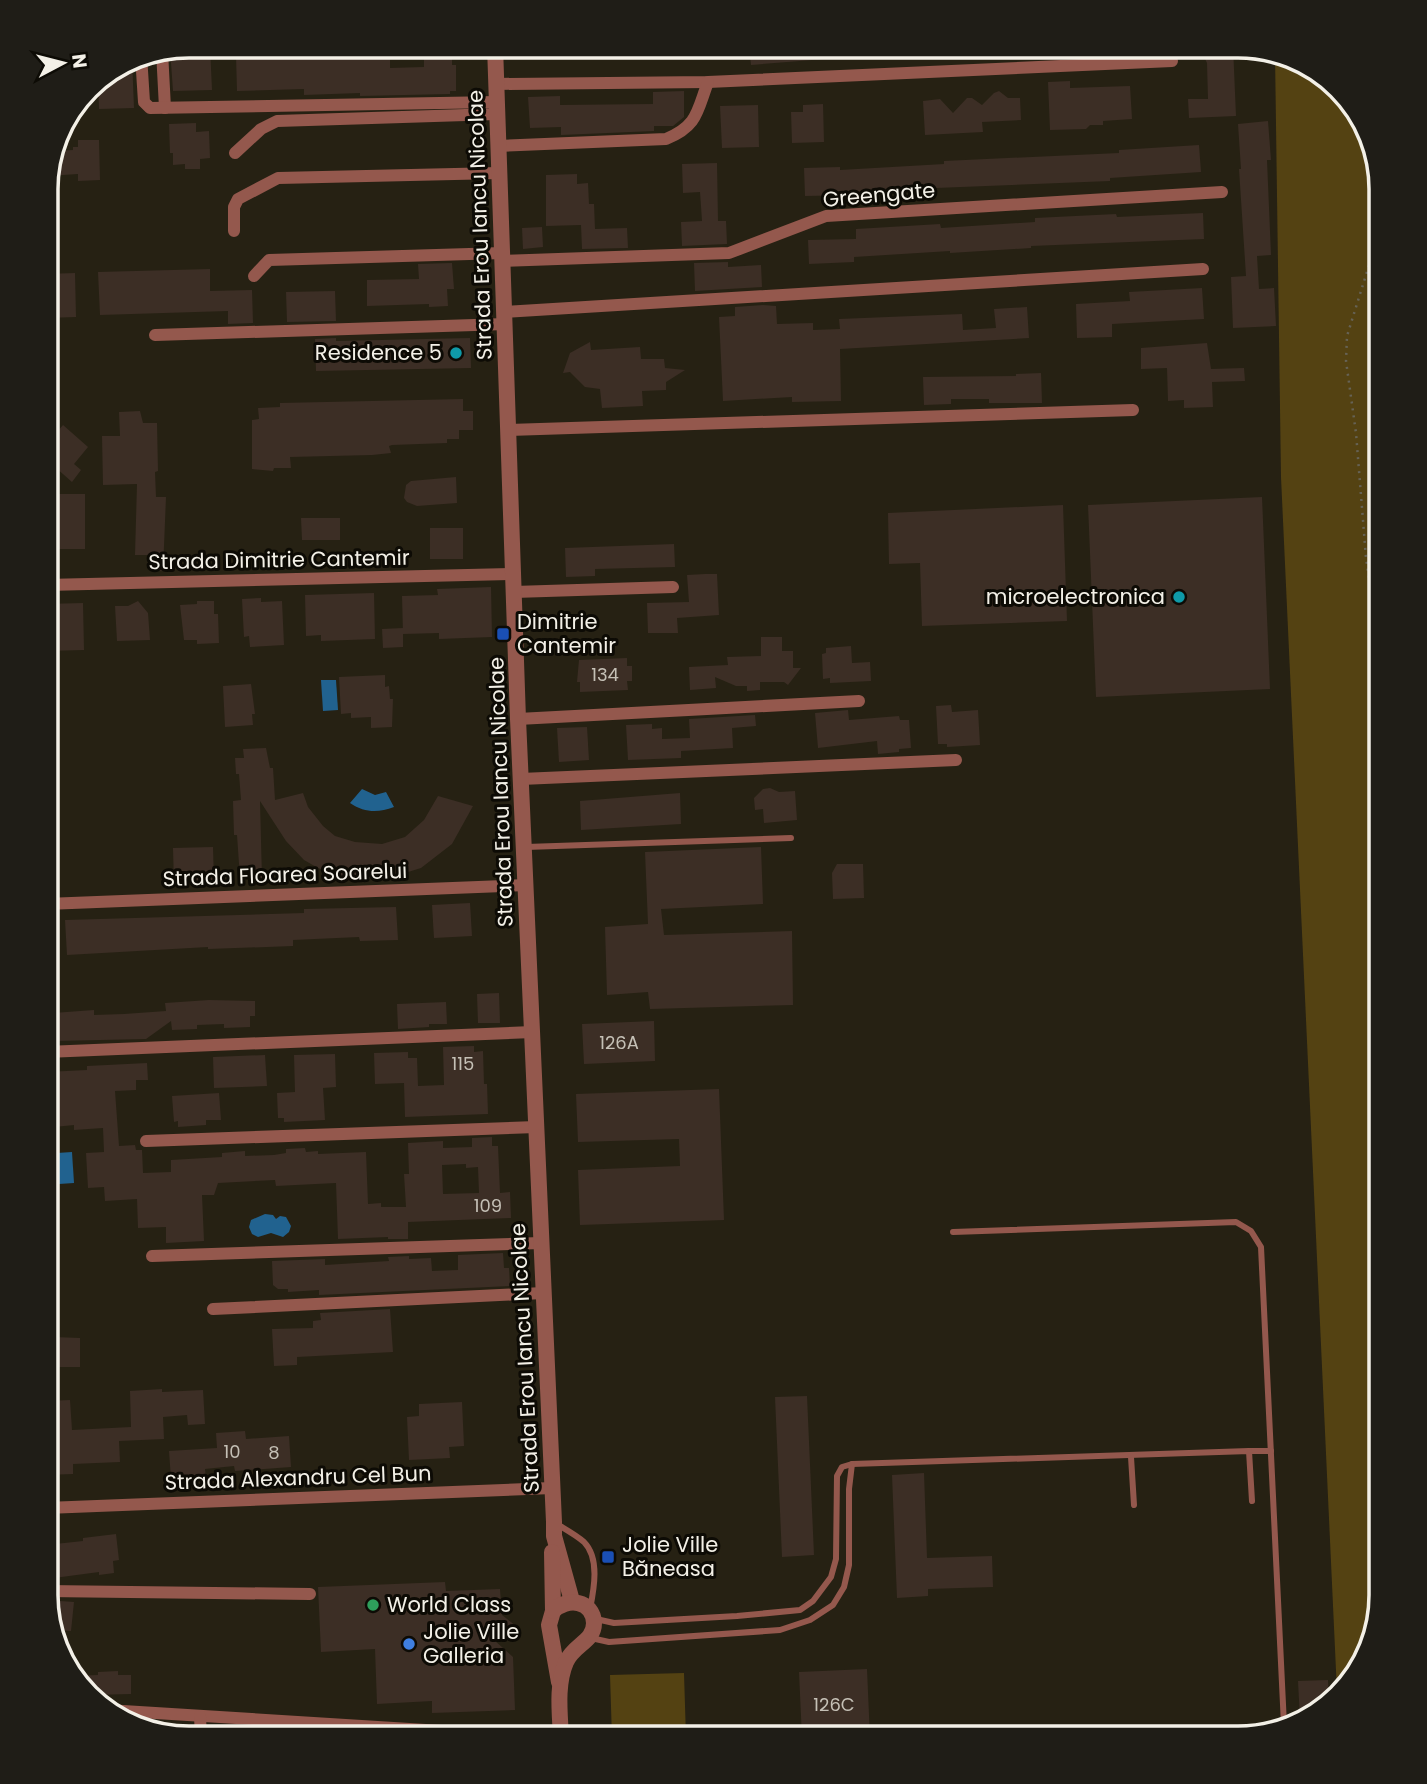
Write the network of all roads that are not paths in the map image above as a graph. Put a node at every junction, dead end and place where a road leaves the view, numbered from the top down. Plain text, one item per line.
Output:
1 (495, 58) edge
2 (162, 60) edge
3 (1172, 61) dead end
4 (142, 67) edge
5 (708, 82) junction
6 (496, 84) junction
7 (165, 108) junction
8 (497, 108) junction
9 (498, 146) junction
10 (234, 153) dead end
11 (499, 173) junction
12 (1222, 192) dead end
13 (234, 231) dead end
14 (503, 257) junction
15 (1203, 269) dead end
16 (254, 276) dead end
17 (505, 318) junction
18 (155, 335) dead end
19 (1133, 410) dead end
20 (509, 430) junction
21 (513, 574) junction
22 (58, 585) edge
23 (673, 587) dead end
24 (514, 592) junction
25 (859, 701) dead end
26 (518, 719) junction
27 (956, 760) dead end
28 (521, 779) junction
29 (790, 838) dead end
30 (524, 847) junction
31 (526, 885) junction
32 (58, 904) edge
33 (532, 1032) junction
34 (58, 1052) edge
35 (536, 1127) junction
36 (146, 1141) dead end
37 (953, 1232) dead end
38 (541, 1243) junction
39 (152, 1256) dead end
40 (543, 1293) junction
41 (213, 1309) dead end
42 (1249, 1451) junction
43 (1271, 1451) junction
44 (1131, 1457) junction
45 (852, 1464) junction
46 (552, 1488) junction
47 (1252, 1501) dead end
48 (1134, 1505) dead end
49 (58, 1508) edge
50 (554, 1529) junction
51 (58, 1591) edge
52 (310, 1594) dead end
53 (572, 1601) junction
54 (553, 1611) junction
55 (591, 1614) junction
56 (551, 1632) junction
57 (583, 1642) junction
58 (560, 1688) junction
59 (128, 1711) edge
60 (200, 1716) junction
61 (1284, 1718) edge
62 (200, 1726) edge
63 (363, 1726) edge
64 (558, 1726) edge

1 - 6 street, Strada Erou Iancu Nicolae
2 - 7 street
3 - 5 street
4 - 7 street
5 - 6 street
5 - 9 street
6 - 8 street, Strada Erou Iancu Nicolae
7 - 8 street
8 - 9 street, Strada Erou Iancu Nicolae
8 - 10 street
9 - 11 street, Strada Erou Iancu Nicolae
11 - 13 street
11 - 14 street, Strada Erou Iancu Nicolae
12 - 14 street, Greengate
14 - 16 street, Greengate
14 - 17 street, Strada Erou Iancu Nicolae
15 - 17 street
17 - 18 street
17 - 20 street, Strada Erou Iancu Nicolae
19 - 20 street
20 - 21 street, Strada Erou Iancu Nicolae
21 - 22 street, Strada Dimitrie Cantemir
21 - 24 street, Strada Erou Iancu Nicolae
23 - 24 street
24 - 26 street, Strada Erou Iancu Nicolae
25 - 26 street
26 - 28 street, Strada Erou Iancu Nicolae
27 - 28 street
28 - 30 street, Strada Erou Iancu Nicolae
29 - 30 lane
30 - 31 street, Strada Erou Iancu Nicolae
31 - 32 street, Strada Floarea Soarelui
31 - 33 street, Strada Erou Iancu Nicolae
33 - 34 street
33 - 35 street, Strada Erou Iancu Nicolae
35 - 36 street
35 - 38 street, Strada Erou Iancu Nicolae
37 - 43 lane
38 - 39 street
38 - 40 street, Strada Erou Iancu Nicolae
40 - 41 street
40 - 46 street, Strada Erou Iancu Nicolae
42 - 43 lane
42 - 44 lane
42 - 47 lane
43 - 61 lane
44 - 45 lane
44 - 48 lane
45 - 55 lane
45 - 57 lane
46 - 49 street, Strada Alexandru Cel Bun
46 - 50 street, Strada Erou Iancu Nicolae
50 - 53 street, Strada Erou Iancu Nicolae
50 - 54 street, Strada Erou Iancu Nicolae
50 - 55 lane
51 - 52 street
53 - 54 street
53 - 55 street
54 - 56 street, Strada Erou Iancu Nicolae
55 - 57 street, Strada Erou Iancu Nicolae
56 - 57 street
56 - 58 street, Strada Erou Iancu Nicolae
57 - 58 street, Strada Erou Iancu Nicolae
58 - 64 street, Strada Erou Iancu Nicolae
59 - 60 street
60 - 62 street
60 - 63 street

